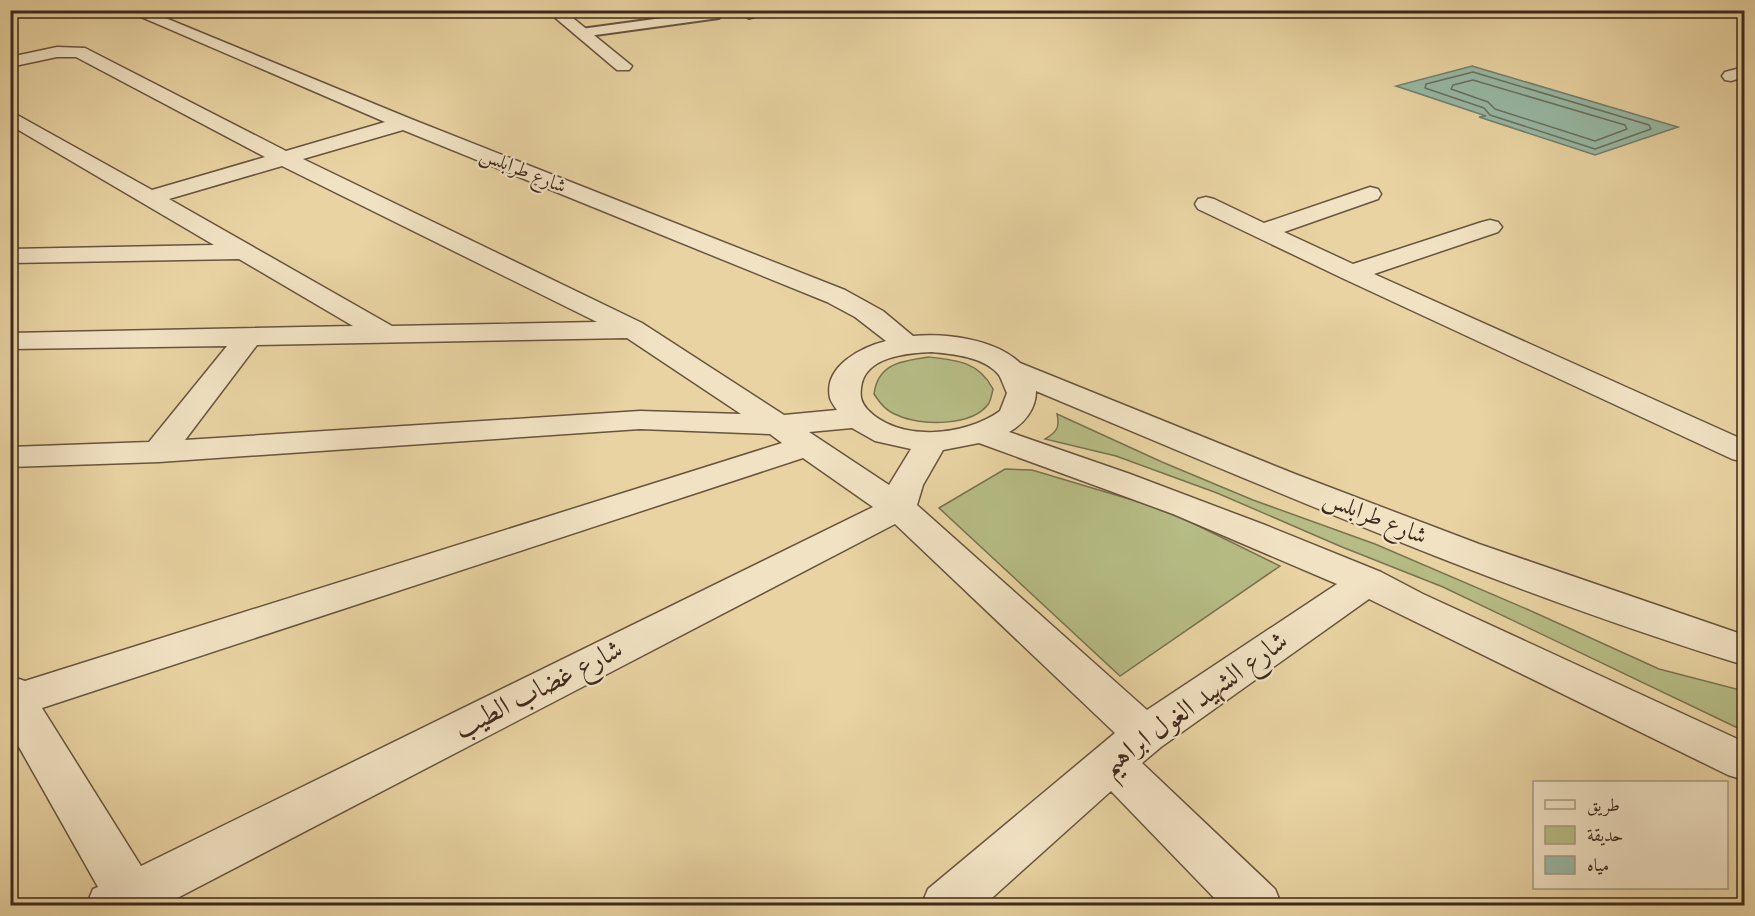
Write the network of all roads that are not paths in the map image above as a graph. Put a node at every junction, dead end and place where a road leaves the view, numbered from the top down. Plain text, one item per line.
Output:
1 (132, 10) edge
2 (553, 10) edge
3 (769, 10) edge
4 (749, 14) dead end
5 (714, 15) dead end
6 (581, 33) junction
7 (10, 62) edge
8 (622, 66) dead end
9 (10, 117) edge
10 (404, 123) junction
11 (285, 159) junction
12 (1370, 194) dead end
13 (149, 198) junction
14 (1206, 204) dead end
15 (1490, 227) dead end
16 (1263, 231) junction
17 (242, 252) junction
18 (10, 256) edge
19 (1351, 273) junction
20 (632, 329) junction
21 (386, 334) junction
22 (249, 336) junction
23 (10, 341) edge
24 (906, 345) junction
25 (1011, 370) junction
26 (858, 418) junction
27 (983, 434) junction
28 (792, 436) junction
29 (932, 441) junction
30 (1744, 452) edge
31 (159, 453) junction
32 (10, 457) edge
33 (900, 508) junction
34 (1368, 581) junction
35 (1744, 650) edge
36 (12, 698) edge
37 (1128, 748) junction
38 (1744, 762) edge
39 (959, 901) edge
40 (127, 902) edge
41 (1257, 906) edge

1 - 10 street, شارع طرابلس
2 - 6 street
3 - 4 lane
5 - 6 lane
6 - 8 street
7 - 11 street
9 - 13 street
10 - 11 street
10 - 24 street, شارع طرابلس
11 - 13 street
11 - 20 street
12 - 16 street
13 - 17 street
14 - 16 street
15 - 19 street
16 - 19 street
17 - 18 street
17 - 21 street
19 - 30 street
20 - 21 street
20 - 28 street
21 - 22 street
22 - 23 street
22 - 31 street
24 - 25 street
24 - 26 street
25 - 27 street
25 - 35 street, شارع طرابلس
26 - 28 street
26 - 29 street
27 - 29 street
27 - 34 street
28 - 31 street
28 - 33 street
28 - 36 street
29 - 33 street
31 - 32 street
33 - 37 street
33 - 40 street, شارع غضاب الطيب
34 - 37 street, شارع الشهيد الغول ابراهيم
34 - 38 street
36 - 40 street
37 - 39 street, شارع الشهيد الغول ابراهيم
37 - 41 street

